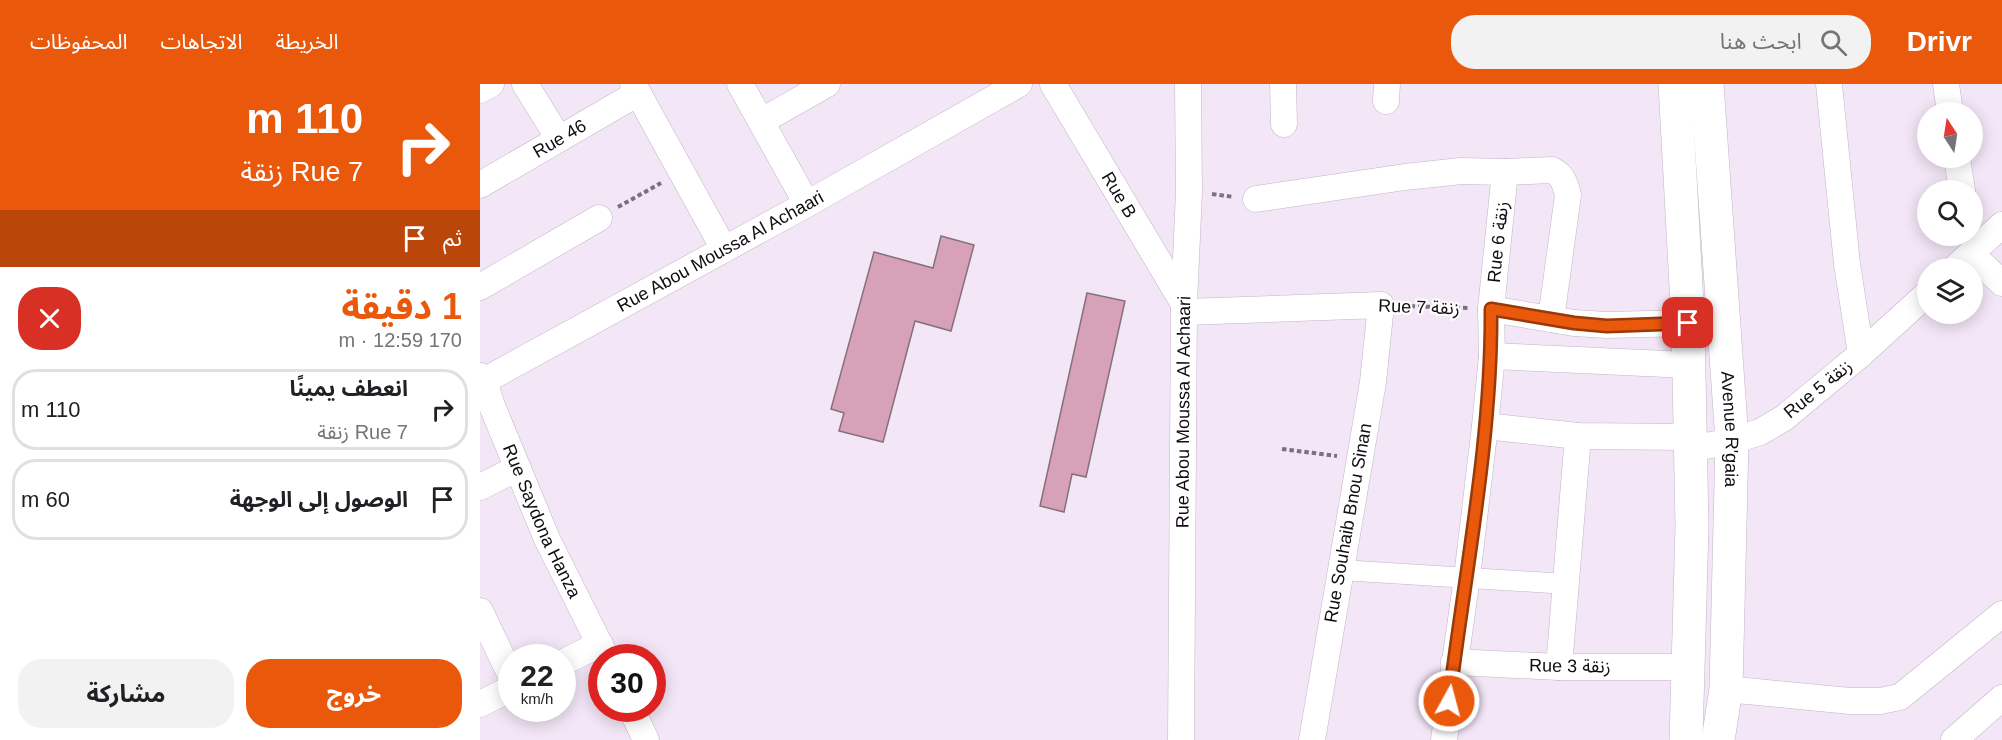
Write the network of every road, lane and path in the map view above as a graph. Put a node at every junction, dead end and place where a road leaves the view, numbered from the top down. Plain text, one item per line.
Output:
1 (491, 84) edge
2 (525, 84) edge
3 (740, 84) edge
4 (827, 84) edge
5 (1019, 84) edge
6 (1053, 84) edge
7 (1188, 84) edge
8 (1283, 84) edge
9 (1675, 84) edge
10 (1707, 84) edge
11 (1829, 84) edge
12 (1946, 84) edge
13 (635, 88) edge
14 (480, 90) edge
15 (1949, 102) edge
16 (762, 121) junction
17 (1284, 123) dead end
18 (559, 139) junction
19 (681, 171) junction
20 (1505, 172) junction
21 (480, 186) edge
22 (1189, 192) junction
23 (1256, 199) joint
24 (807, 204) junction
25 (599, 218) joint
26 (2002, 225) edge
27 (724, 249) junction
28 (1965, 253) edge
29 (2002, 283) edge
30 (480, 287) edge
31 (1917, 304) edge
32 (1382, 305) junction
33 (1184, 308) junction
34 (1491, 309) junction
35 (1551, 319) junction
36 (1688, 323) junction
37 (1861, 354) junction
38 (1492, 356) junction
39 (1688, 365) junction
40 (481, 380) edge
41 (1485, 426) junction
42 (1578, 436) junction
43 (1732, 441) junction
44 (1690, 443) junction
45 (1282, 449) dead end
46 (1359, 459) junction
47 (518, 468) junction
48 (480, 487) edge
49 (1340, 570) junction
50 (1467, 577) junction
51 (1567, 584) junction
52 (480, 611) edge
53 (2002, 614) edge
54 (600, 644) edge
55 (498, 649) edge
56 (1454, 662) junction
57 (1559, 667) junction
58 (1687, 667) junction
59 (1726, 689) junction
60 (498, 695) edge
61 (2001, 702) edge
62 (480, 704) edge
63 (636, 722) edge
64 (643, 739) edge
65 (1181, 740) edge
66 (1312, 740) edge
67 (1444, 740) edge
68 (1686, 740) edge
69 (1718, 740) edge
70 (1954, 740) edge

1 - 14 street
2 - 18 street
3 - 16 street
4 - 16 street
5 - 24 street, Rue Abou Moussa Al Achaari
6 - 33 street, Rue B
7 - 22 street, Rue Abou Moussa Al Achaari
8 - 17 street
9 - 36 street
10 - 43 street, Avenue R'gaia
11 - 37 street
12 - 15 street
13 - 18 street, Rue 46
13 - 19 street
16 - 24 street
18 - 21 street, Rue 46
19 - 25 path
19 - 27 street
20 - 23 street
20 - 34 street, Rue 6 زنقة
20 - 35 street
22 - 23 path
22 - 33 street, Rue Abou Moussa Al Achaari
24 - 27 street, Rue Abou Moussa Al Achaari
25 - 30 street
26 - 28 street
27 - 40 street, Rue Abou Moussa Al Achaari
28 - 29 street
31 - 37 street, Rue 5 زنقة
32 - 33 street, Rue 7 زنقة
32 - 34 path, Rue 7 زنقة
32 - 46 street, Rue Souhaib Bnou Sinan
33 - 65 street, Rue Abou Moussa Al Achaari
34 - 35 street
34 - 38 street, Rue 6 زنقة
35 - 36 street
36 - 39 street
37 - 43 street, Rue 5 زنقة
38 - 39 street
38 - 41 street, Rue 6 زنقة
39 - 44 street
40 - 47 street, Rue Saydona Hanza
41 - 42 street, Rue 5 زنقة
41 - 50 street, Rue 6 زنقة
42 - 44 street, Rue 5 زنقة
42 - 51 street
43 - 44 street, Rue 5 زنقة
43 - 59 street, Avenue R'gaia
44 - 58 street
45 - 46 path
46 - 49 street, Rue Souhaib Bnou Sinan
47 - 48 street
47 - 54 street, Rue Saydona Hanza
49 - 50 street
49 - 66 street, Rue Souhaib Bnou Sinan
50 - 51 street
50 - 56 street, Rue 6 زنقة
51 - 57 street
52 - 55 street
53 - 59 street
56 - 57 street, Rue 3 زنقة
56 - 67 street, Rue 6 زنقة
57 - 58 street, Rue 3 زنقة
58 - 68 street
59 - 69 street, Avenue R'gaia
60 - 62 street
61 - 70 street
63 - 64 street

